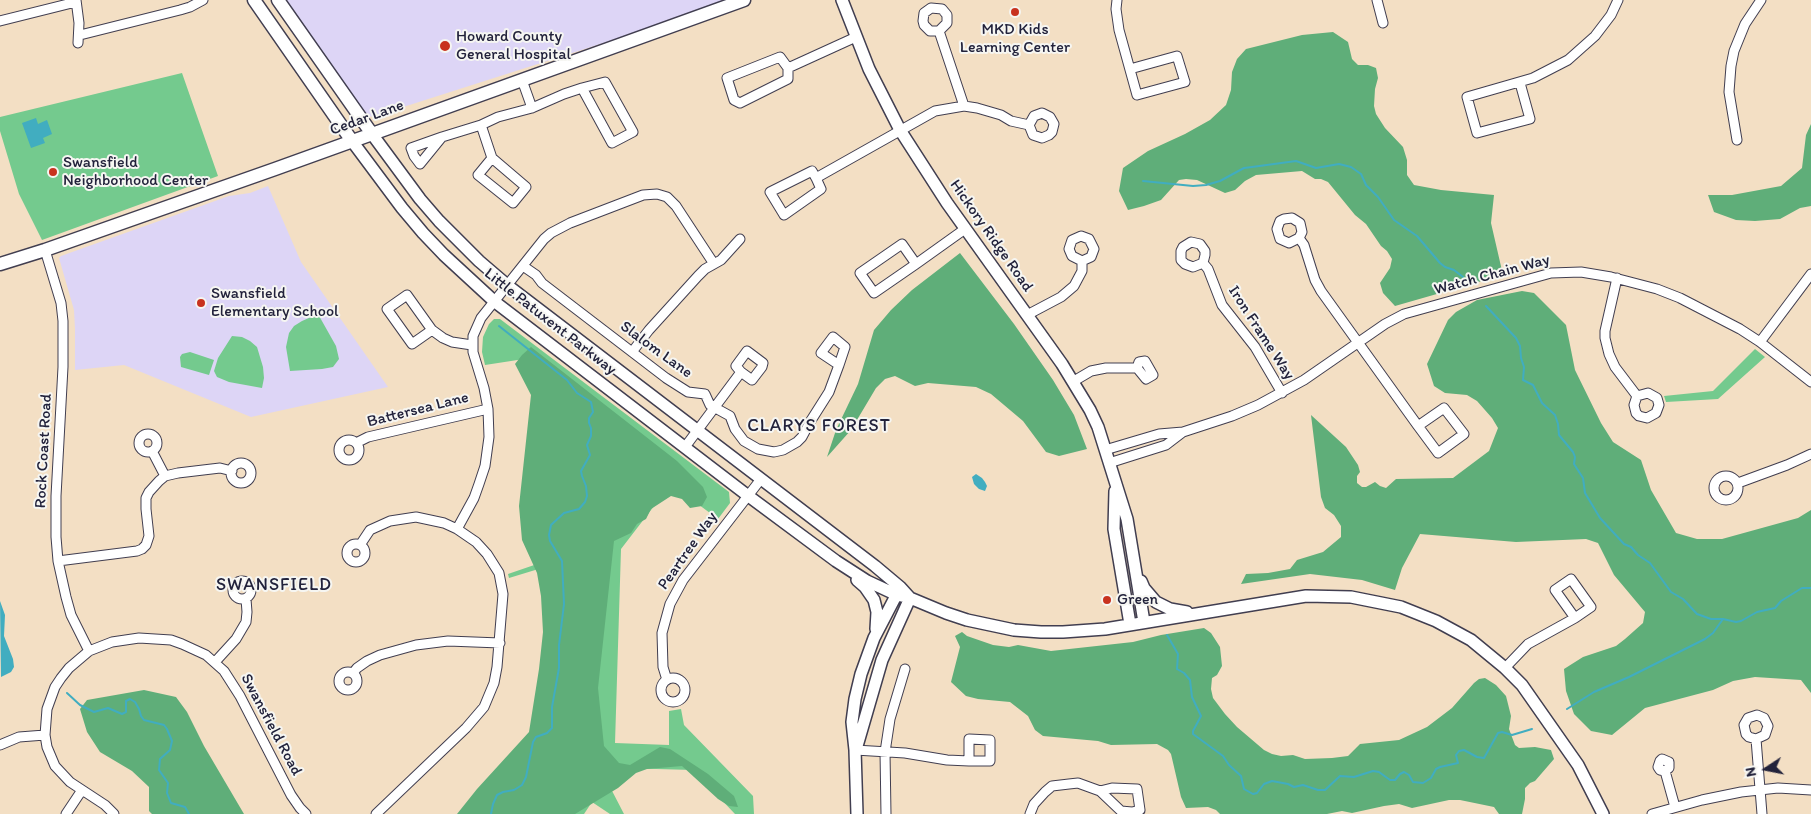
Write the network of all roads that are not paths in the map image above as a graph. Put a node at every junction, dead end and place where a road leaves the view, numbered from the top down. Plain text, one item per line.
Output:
1 (203, 0) edge
2 (254, 0) edge
3 (278, 0) edge
4 (744, 0) edge
5 (842, 0) edge
6 (1117, 0) edge
7 (1378, 0) edge
8 (1618, 0) edge
9 (1761, 0) edge
10 (76, 1) edge
11 (0, 22) edge
12 (1383, 23) dead end
13 (939, 31) dead end
14 (856, 37) junction
15 (788, 68) junction
16 (1130, 69) junction
17 (522, 80) junction
18 (1520, 83) junction
19 (582, 88) junction
20 (964, 106) junction
21 (532, 108) junction
22 (481, 125) junction
23 (1029, 125) dead end
24 (900, 130) junction
25 (372, 134) junction
26 (442, 137) dead end
27 (1737, 140) dead end
28 (352, 141) junction
29 (492, 158) junction
30 (816, 178) junction
31 (964, 228) junction
32 (1299, 238) dead end
33 (740, 240) dead end
34 (45, 250) junction
35 (1082, 261) dead end
36 (1202, 262) dead end
37 (0, 264) edge
38 (714, 264) junction
39 (916, 264) junction
40 (523, 266) junction
41 (1811, 274) edge
42 (1616, 278) junction
43 (507, 285) junction
44 (495, 302) junction
45 (1027, 315) junction
46 (432, 330) junction
47 (1357, 342) junction
48 (1760, 342) junction
49 (472, 345) junction
50 (632, 352) junction
51 (839, 366) dead end
52 (1137, 368) dead end
53 (741, 372) dead end
54 (1074, 382) junction
55 (1811, 382) edge
56 (1282, 393) junction
57 (1637, 396) dead end
58 (714, 408) junction
59 (488, 409) junction
60 (1418, 426) junction
61 (697, 430) junction
62 (1183, 432) junction
63 (356, 443) dead end
64 (685, 447) junction
65 (1105, 450) junction
66 (152, 451) dead end
67 (1811, 454) edge
68 (1109, 463) junction
69 (232, 471) dead end
70 (165, 476) junction
71 (761, 479) junction
72 (1738, 483) dead end
73 (1116, 487) junction
74 (748, 495) junction
75 (458, 529) junction
76 (360, 545) dead end
77 (58, 561) junction
78 (836, 561) junction
79 (1135, 561) junction
80 (898, 591) junction
81 (910, 598) junction
82 (246, 599) dead end
83 (1194, 613) junction
84 (1575, 618) dead end
85 (1144, 622) junction
86 (1130, 624) junction
87 (874, 638) junction
88 (500, 643) junction
89 (89, 650) junction
90 (215, 662) junction
91 (1505, 668) junction
92 (905, 669) dead end
93 (353, 673) dead end
94 (667, 680) dead end
95 (45, 735) junction
96 (1756, 739) dead end
97 (0, 745) edge
98 (855, 750) junction
99 (885, 752) junction
100 (969, 761) dead end
101 (1665, 771) dead end
102 (1760, 789) junction
103 (82, 790) junction
104 (1811, 790) edge
105 (1100, 791) dead end
106 (1675, 807) junction
107 (66, 814) edge
108 (114, 814) edge
109 (306, 814) edge
110 (376, 814) edge
111 (857, 814) edge
112 (886, 814) edge
113 (1030, 814) edge
114 (1603, 814) edge
115 (1652, 814) edge
116 (1762, 814) edge

1 - 10 street
2 - 28 main road, Little Patuxent Parkway
3 - 25 main road, Little Patuxent Parkway
4 - 17 main road, Cedar Lane
5 - 14 street, Hickory Ridge Road
6 - 16 street
7 - 12 street
8 - 18 street
9 - 27 street
10 - 11 street
13 - 20 street
14 - 15 street
14 - 24 street, Hickory Ridge Road
15 - 15 street
16 - 16 street
17 - 21 street
17 - 25 main road, Cedar Lane
18 - 18 street
19 - 19 street
19 - 21 street
20 - 23 street
20 - 24 street
21 - 22 street
22 - 26 street
22 - 29 street
24 - 30 street
24 - 31 street, Hickory Ridge Road
25 - 28 main road, Cedar Lane
25 - 43 street, Little Patuxent Parkway
28 - 34 main road, Cedar Lane
28 - 44 street, Little Patuxent Parkway
29 - 29 street
30 - 30 street
31 - 39 street
31 - 45 street, Hickory Ridge Road
32 - 47 street
33 - 38 street
34 - 37 main road, Cedar Lane
34 - 77 street, Rock Coast Road
35 - 45 street
36 - 56 street, Iron Frame Way
38 - 40 street
38 - 50 street
39 - 39 street
40 - 43 street
40 - 50 street, Slalom Lane
41 - 48 street
42 - 47 street, Watch Chain Way
42 - 48 street, Watch Chain Way
42 - 57 street
43 - 44 street
43 - 61 street, Little Patuxent Parkway
44 - 49 street
44 - 64 street, Little Patuxent Parkway
45 - 54 street, Hickory Ridge Road
46 - 46 street
46 - 49 street
47 - 56 street, Watch Chain Way
47 - 60 street
48 - 55 street, Watch Chain Way
49 - 59 street
50 - 58 street, Slalom Lane
51 - 58 street, Slalom Lane
52 - 54 street
53 - 58 street
54 - 65 street, Hickory Ridge Road
56 - 62 street, Watch Chain Way
58 - 61 street
59 - 63 street, Battersea Lane
59 - 75 street
60 - 60 street
61 - 64 street
61 - 71 street, Little Patuxent Parkway
62 - 65 street, Watch Chain Way
62 - 68 street, Watch Chain Way
64 - 74 street, Little Patuxent Parkway
65 - 68 street, Hickory Ridge Road
66 - 70 street
67 - 72 street
68 - 73 street, Hickory Ridge Road
69 - 70 street
70 - 77 street
71 - 74 street, Peartree Way
71 - 80 street, Little Patuxent Parkway
73 - 79 street, Hickory Ridge Road
73 - 86 street, Hickory Ridge Road
74 - 78 street, Little Patuxent Parkway
74 - 94 street, Peartree Way
75 - 76 street
75 - 88 street
77 - 89 street, Rock Coast Road
78 - 80 street, Little Patuxent Parkway
78 - 87 street
79 - 83 street
79 - 85 street, Hickory Ridge Road
80 - 81 street, Little Patuxent Parkway
80 - 87 street
81 - 86 street, Little Patuxent Parkway
81 - 98 street
82 - 90 street
83 - 85 street, Little Patuxent Parkway
83 - 91 street, Little Patuxent Parkway
84 - 91 street
85 - 86 street, Little Patuxent Parkway
87 - 98 street
88 - 93 street
88 - 110 street
89 - 90 street, Swansfield Road
89 - 95 street, Swansfield Road
90 - 109 street, Swansfield Road
91 - 114 street, Little Patuxent Parkway
92 - 99 street
95 - 97 street
95 - 103 street, Swansfield Road
96 - 102 street
98 - 99 street
98 - 111 street
99 - 100 street
99 - 112 street
101 - 106 street
102 - 104 street
102 - 106 street
102 - 116 street
103 - 107 street
103 - 108 street, Swansfield Road
105 - 113 street
106 - 115 street

